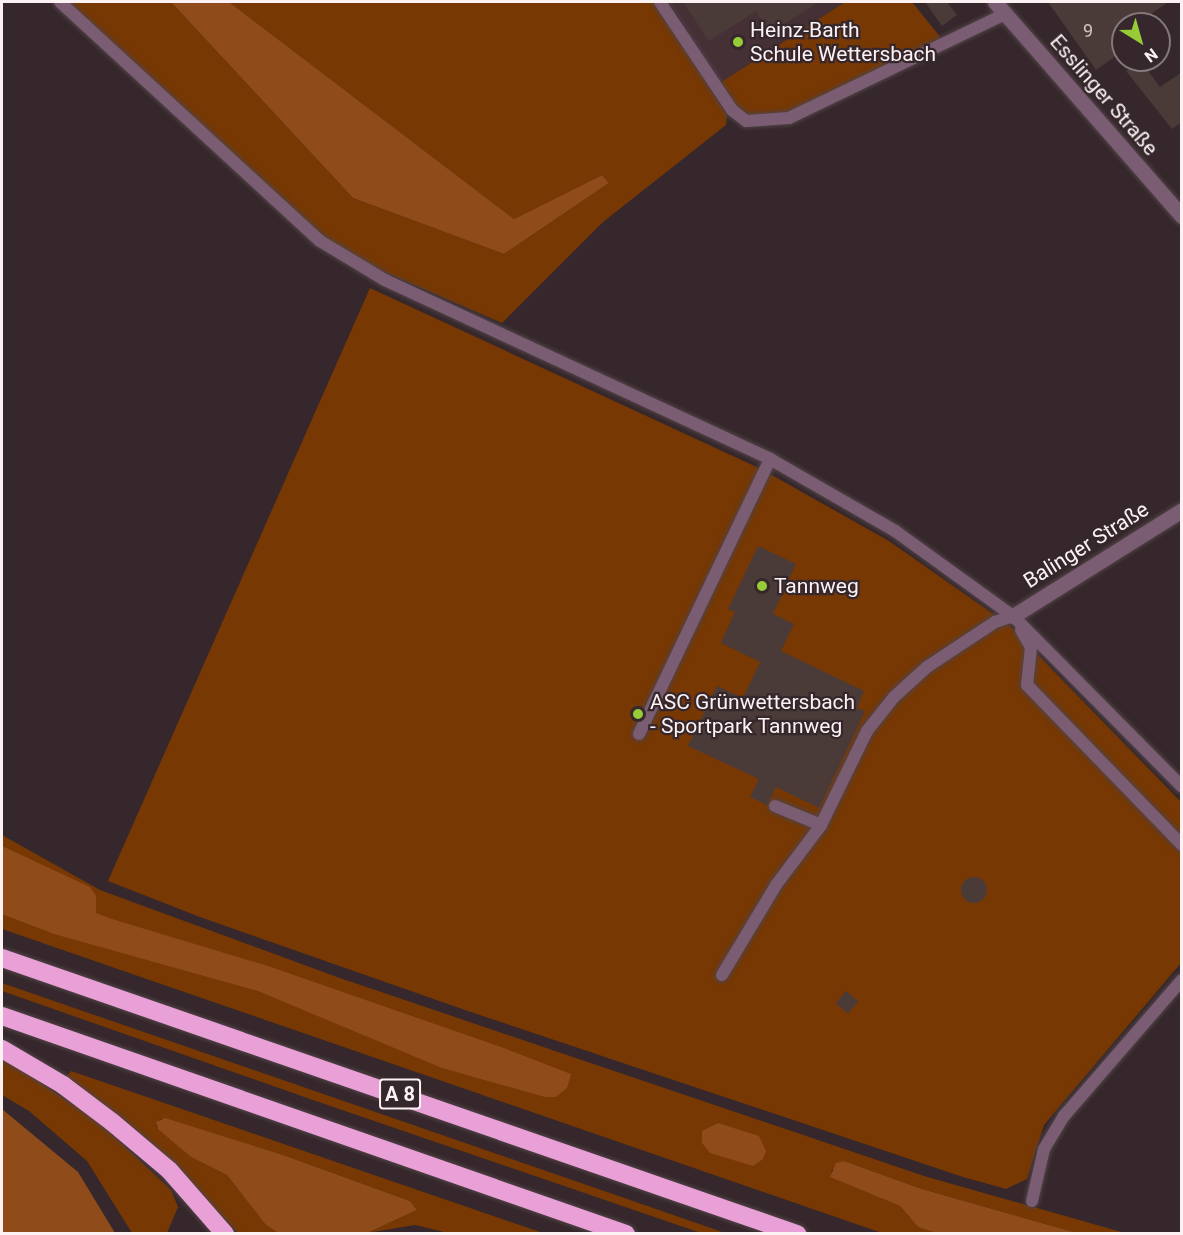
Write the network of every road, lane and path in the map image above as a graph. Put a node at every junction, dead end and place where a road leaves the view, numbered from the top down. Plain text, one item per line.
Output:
1 (60, 2) edge
2 (660, 2) edge
3 (1000, 5) edge
4 (1182, 216) edge
5 (770, 459) junction
6 (1182, 510) edge
7 (1013, 616) junction
8 (639, 734) dead end
9 (1182, 787) edge
10 (775, 806) dead end
11 (821, 825) junction
12 (1182, 845) edge
13 (2, 958) edge
14 (722, 975) dead end
15 (1182, 980) edge
16 (2, 1016) edge
17 (2, 1049) edge
18 (1032, 1201) dead end
19 (225, 1233) edge
20 (626, 1233) edge
21 (797, 1233) edge

1 - 5 lane
2 - 3 lane
3 - 4 street, Esslinger Straße
5 - 7 lane
5 - 8 lane
6 - 7 street, Balinger Straße
7 - 9 lane
7 - 11 lane
7 - 12 lane
10 - 11 lane
11 - 14 lane
13 - 21 highway, A 8
15 - 18 lane
16 - 20 highway
17 - 19 highway

